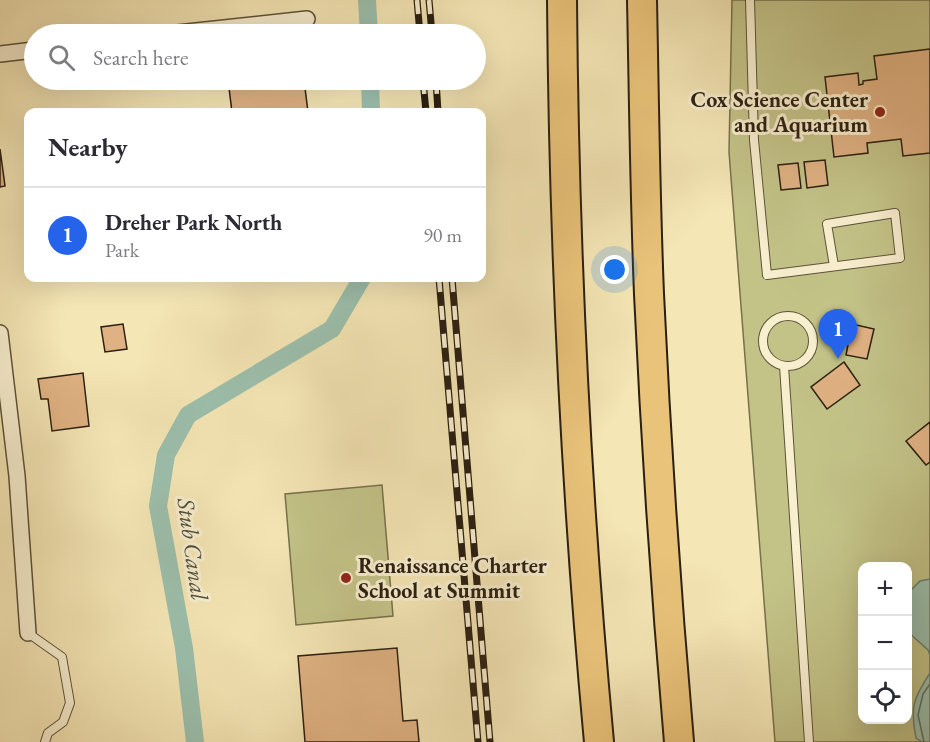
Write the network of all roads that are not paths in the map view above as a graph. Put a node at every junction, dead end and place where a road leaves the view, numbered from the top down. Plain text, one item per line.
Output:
1 (562, 0) edge
2 (642, 0) edge
3 (750, 0) edge
4 (307, 19) dead end
5 (261, 24) edge
6 (24, 51) edge
7 (0, 54) edge
8 (834, 266) junction
9 (0, 333) edge
10 (784, 366) junction
11 (28, 633) joint
12 (45, 742) edge
13 (599, 742) edge
14 (680, 742) edge
15 (809, 742) edge

1 - 13 highway
2 - 14 highway
3 - 8 lane
4 - 5 street
6 - 7 street
8 - 8 lane
9 - 11 street
10 - 10 lane
10 - 15 lane
11 - 12 lane

